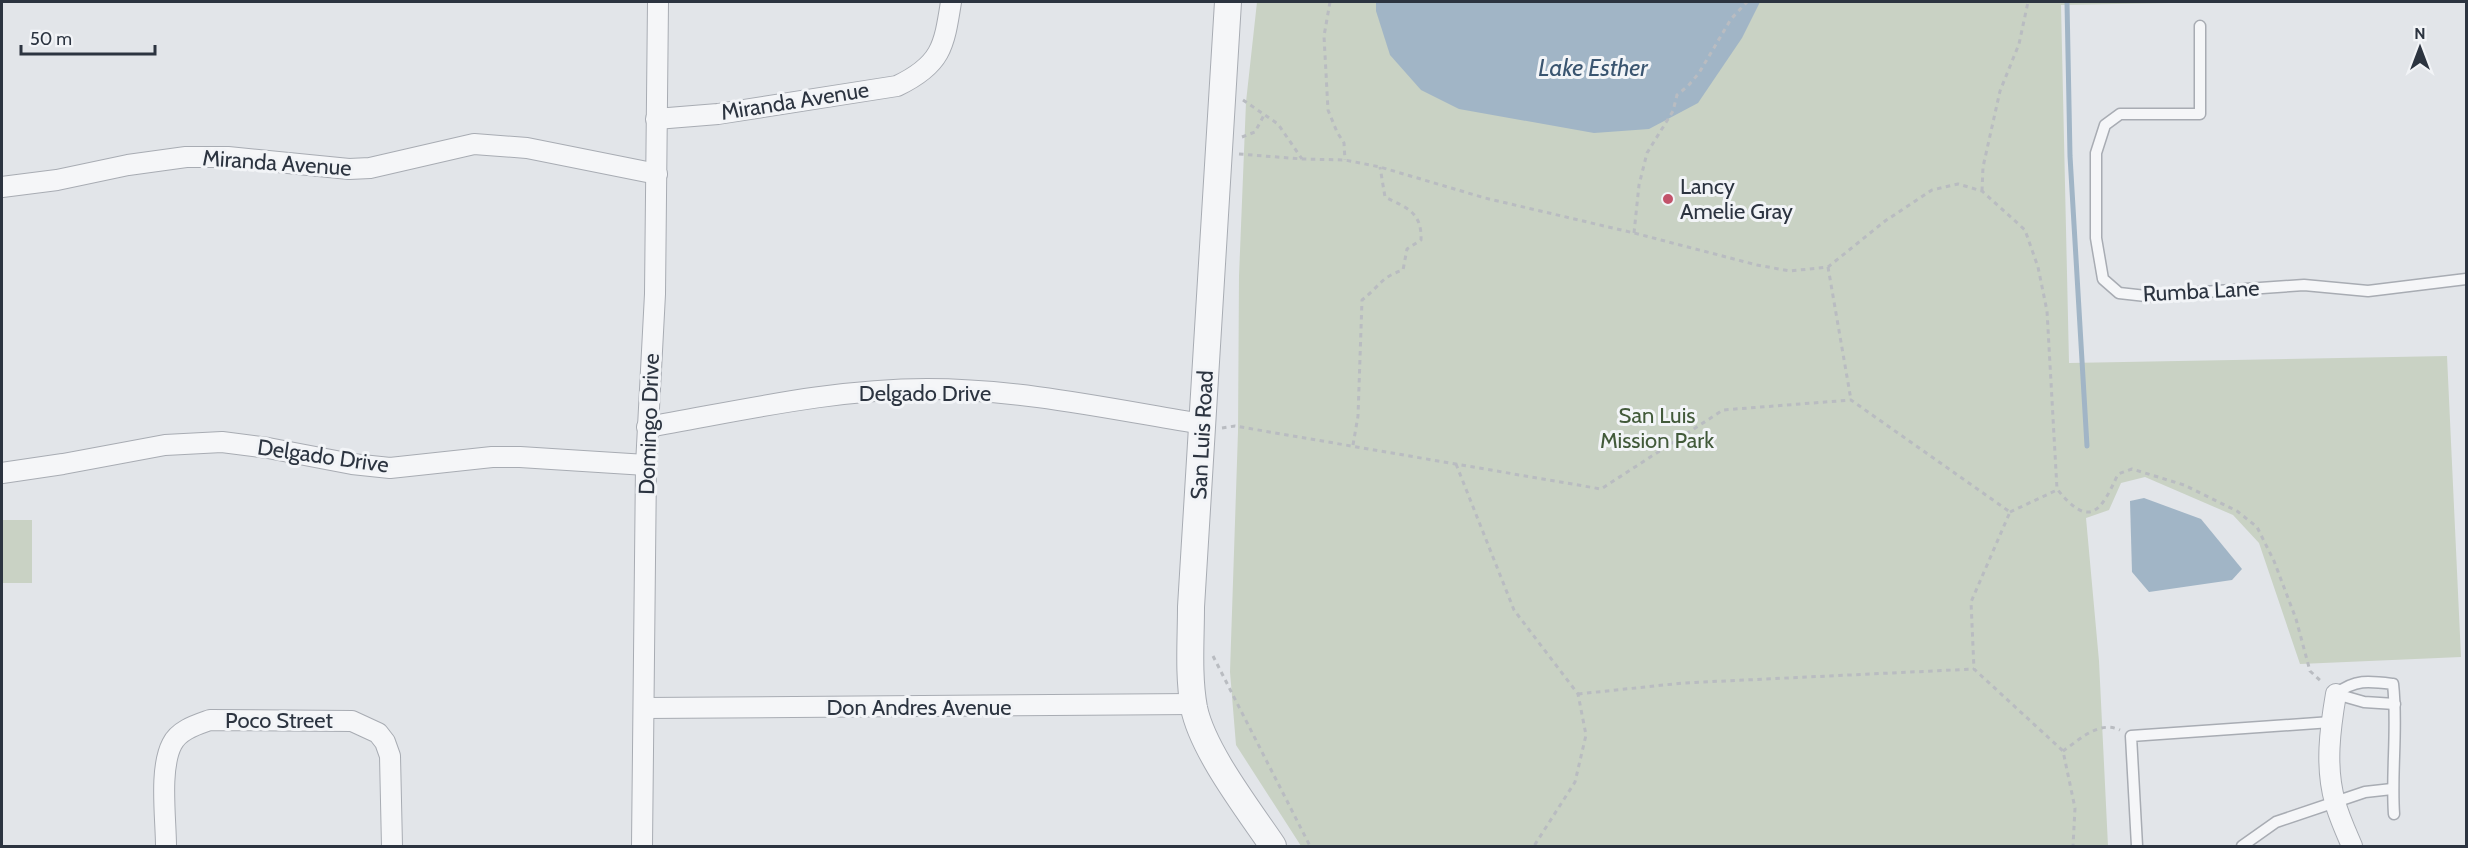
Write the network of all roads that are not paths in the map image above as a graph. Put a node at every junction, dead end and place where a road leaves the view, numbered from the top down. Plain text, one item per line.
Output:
1 (658, 2) edge
2 (951, 2) edge
3 (1228, 2) edge
4 (2200, 26) dead end
5 (656, 119) junction
6 (657, 174) junction
7 (2, 187) edge
8 (2466, 279) edge
9 (648, 427) junction
10 (1211, 430) junction
11 (646, 465) junction
12 (2, 473) edge
13 (2336, 694) junction
14 (1194, 704) junction
15 (2395, 704) junction
16 (644, 708) junction
17 (2331, 722) junction
18 (2392, 789) junction
19 (2335, 802) junction
20 (2394, 814) dead end
21 (166, 846) edge
22 (392, 846) edge
23 (642, 846) edge
24 (1273, 846) edge
25 (2137, 846) edge
26 (2242, 846) edge
27 (2352, 846) edge

1 - 5 street, Domingo Drive
2 - 5 street, Miranda Avenue
3 - 10 street, San Luis Road
4 - 8 lane, Rumba Lane
5 - 6 street, Domingo Drive
6 - 7 street, Miranda Avenue
6 - 9 street, Domingo Drive
9 - 10 street, Delgado Drive
9 - 11 street, Domingo Drive
10 - 14 street, San Luis Road
11 - 12 street, Delgado Drive
11 - 16 street, Domingo Drive
13 - 15 lane
13 - 15 lane
13 - 17 street
14 - 16 street, Don Andres Avenue
14 - 24 street, San Luis Road
15 - 18 lane
16 - 23 street, Domingo Drive
17 - 19 street
17 - 25 lane
18 - 19 lane
18 - 20 lane
19 - 26 lane
19 - 27 street
21 - 22 street, Poco Street

